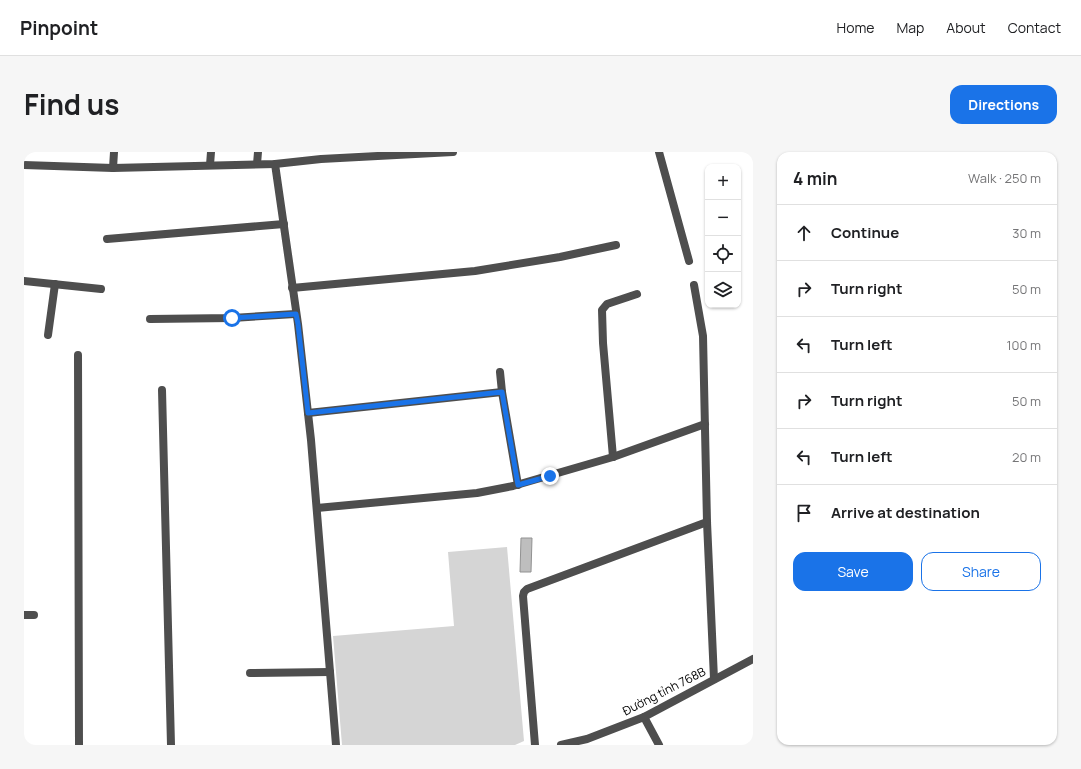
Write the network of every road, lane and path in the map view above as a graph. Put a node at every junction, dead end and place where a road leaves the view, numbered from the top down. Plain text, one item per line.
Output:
1 (114, 152) edge
2 (211, 152) edge
3 (258, 152) edge
4 (453, 152) edge
5 (659, 152) edge
6 (396, 153) edge
7 (322, 155) edge
8 (257, 164) junction
9 (275, 164) junction
10 (24, 165) edge
11 (210, 165) junction
12 (113, 168) junction
13 (284, 224) junction
14 (107, 239) dead end
15 (616, 245) dead end
16 (689, 261) dead end
17 (24, 280) edge
18 (55, 284) junction
19 (694, 285) dead end
20 (292, 288) junction
21 (101, 289) dead end
22 (637, 294) dead end
23 (296, 314) junction
24 (150, 319) dead end
25 (48, 335) dead end
26 (78, 355) dead end
27 (500, 372) dead end
28 (162, 390) dead end
29 (502, 392) junction
30 (308, 413) junction
31 (705, 424) junction
32 (613, 458) junction
33 (518, 485) junction
34 (317, 508) junction
35 (707, 522) junction
36 (24, 615) edge
37 (34, 615) dead end
38 (753, 660) edge
39 (330, 672) junction
40 (250, 673) dead end
41 (714, 679) junction
42 (644, 717) junction
43 (79, 745) edge
44 (171, 745) edge
45 (336, 745) edge
46 (535, 745) edge
47 (561, 745) edge
48 (659, 745) edge

1 - 12 street
2 - 11 street
3 - 8 street
4 - 6 street
5 - 16 street
6 - 7 street
7 - 9 street
8 - 9 street
8 - 11 street
9 - 13 street
10 - 12 street
11 - 12 street
13 - 14 street
13 - 20 street
15 - 20 street
17 - 18 street
18 - 21 street
18 - 25 street
19 - 31 street
20 - 23 street
22 - 32 street
23 - 24 street
23 - 30 street
26 - 43 street
27 - 29 street
28 - 44 street
29 - 30 street
29 - 33 street
30 - 34 street
31 - 32 street
31 - 35 street
32 - 33 street
33 - 34 street
34 - 39 street
35 - 41 street
35 - 46 street
36 - 37 street
38 - 41 street, Đường tỉnh 768B
39 - 40 street
39 - 45 street
41 - 42 street, Đường tỉnh 768B
42 - 47 street, Đường tỉnh 768B
42 - 48 street

